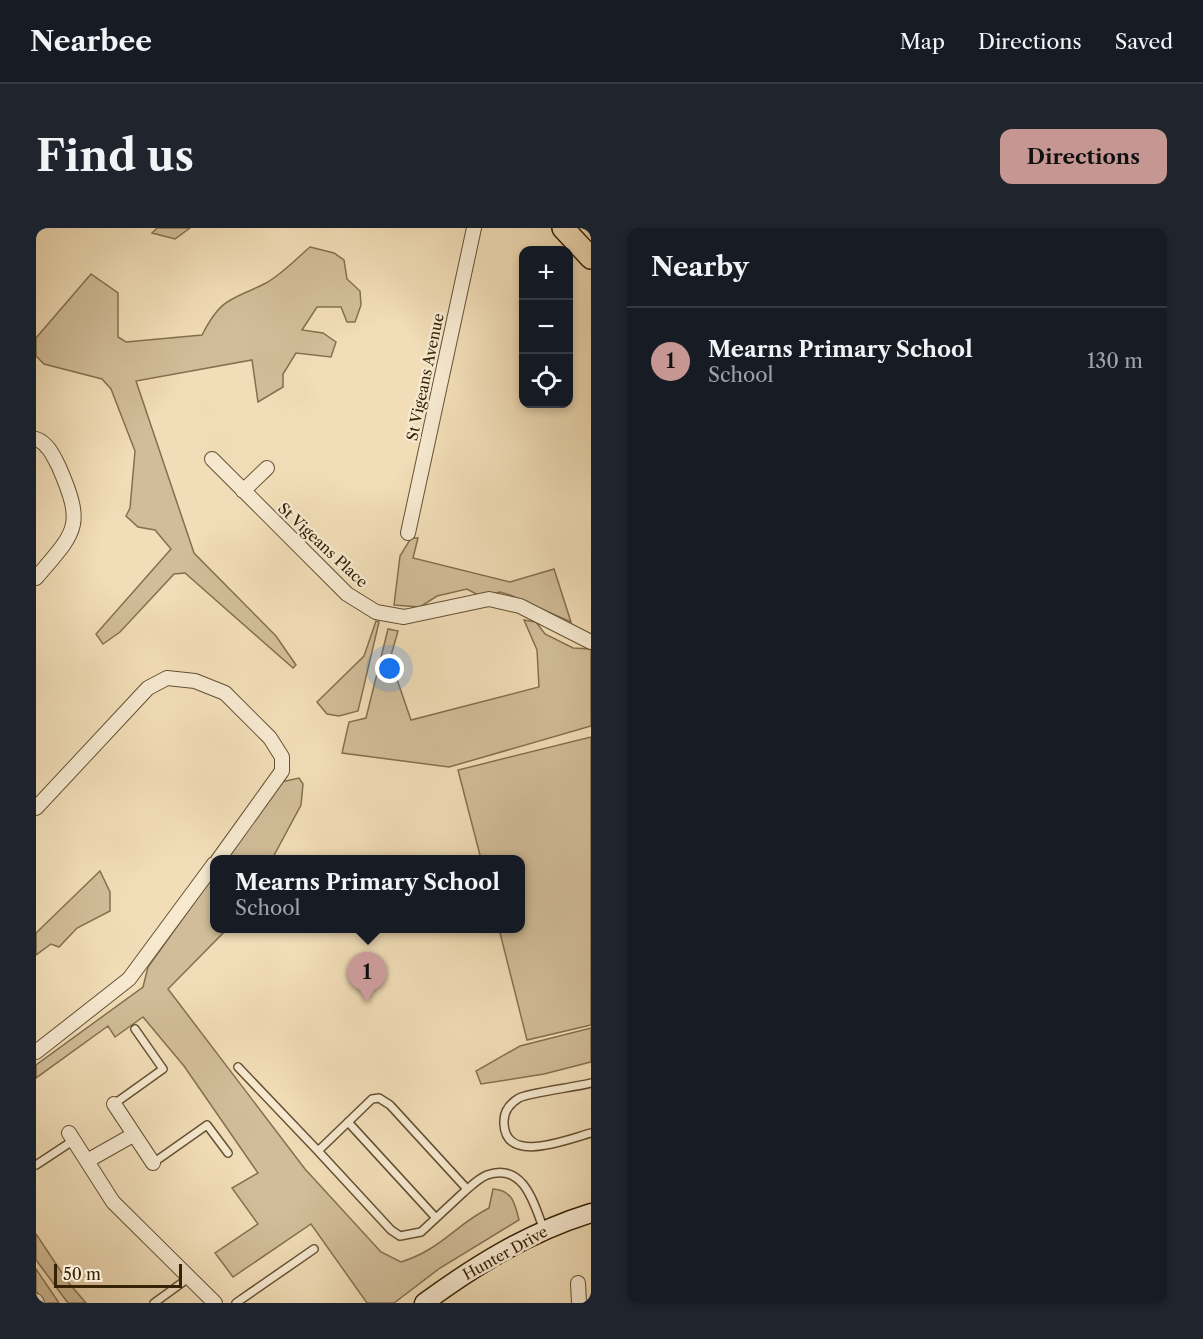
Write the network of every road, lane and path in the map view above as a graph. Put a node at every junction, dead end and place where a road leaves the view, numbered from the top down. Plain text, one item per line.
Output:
1 (474, 228) edge
2 (563, 228) edge
3 (591, 258) edge
4 (36, 439) edge
5 (212, 459) dead end
6 (267, 468) dead end
7 (243, 491) junction
8 (408, 533) dead end
9 (36, 578) edge
10 (591, 642) edge
11 (36, 808) edge
12 (222, 855) edge
13 (210, 869) edge
14 (135, 1029) dead end
15 (36, 1052) edge
16 (238, 1067) dead end
17 (591, 1083) edge
18 (114, 1104) joint
19 (348, 1122) junction
20 (591, 1133) edge
21 (133, 1135) junction
22 (71, 1137) joint
23 (318, 1151) junction
24 (228, 1153) dead end
25 (87, 1161) junction
26 (153, 1163) joint
27 (36, 1165) edge
28 (467, 1189) junction
29 (591, 1213) edge
30 (436, 1218) junction
31 (544, 1230) junction
32 (314, 1248) dead end
33 (190, 1277) junction
34 (578, 1283) dead end
35 (154, 1303) edge
36 (215, 1303) edge
37 (236, 1303) edge
38 (424, 1303) edge
39 (579, 1303) edge

1 - 8 street, St Vigeans Avenue
2 - 3 main road
4 - 9 street
5 - 7 street, St Vigeans Place
6 - 7 street
7 - 10 street, St Vigeans Place
11 - 12 street
13 - 15 street
14 - 18 lane
16 - 23 lane
17 - 20 lane
18 - 21 street
19 - 23 lane
19 - 28 lane
19 - 30 lane
21 - 25 street
21 - 26 street
22 - 25 street
22 - 27 lane
23 - 30 lane
24 - 26 lane
25 - 33 street
28 - 30 lane
28 - 31 lane
29 - 31 street, Hunter Drive
31 - 38 street, Hunter Drive
32 - 37 lane
33 - 35 lane
33 - 36 street
34 - 39 street

